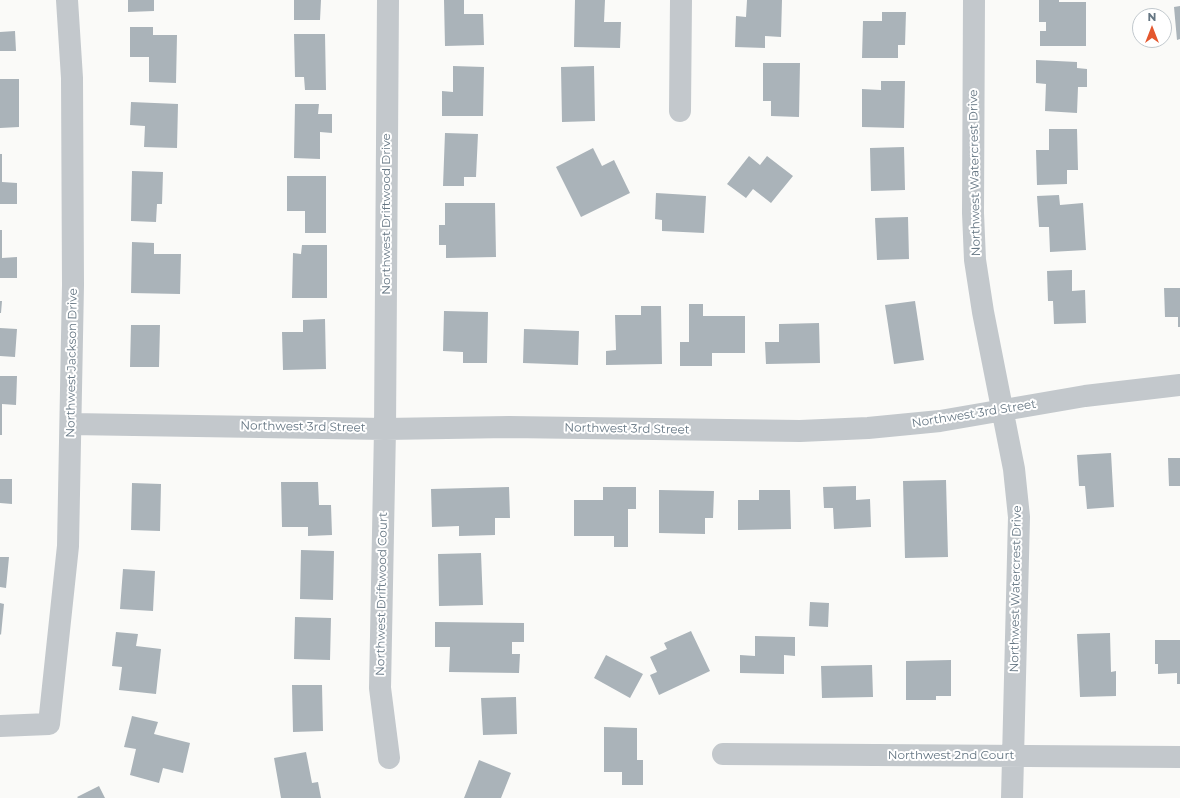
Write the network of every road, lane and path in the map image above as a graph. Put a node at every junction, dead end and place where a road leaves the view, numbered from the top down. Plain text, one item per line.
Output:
1 (67, 0) edge
2 (388, 0) edge
3 (681, 0) edge
4 (974, 0) edge
5 (680, 112) dead end
6 (1180, 385) edge
7 (1004, 410) junction
8 (71, 424) junction
9 (385, 429) junction
10 (0, 726) edge
11 (723, 754) dead end
12 (1012, 755) junction
13 (1180, 757) edge
14 (389, 758) dead end
15 (1012, 798) edge

1 - 8 street, Northwest Jackson Drive
2 - 9 street, Northwest Driftwood Drive
3 - 5 street
4 - 7 street, Northwest Watercrest Drive
6 - 7 street, Northwest 3rd Street
7 - 9 street, Northwest 3rd Street
7 - 12 street, Northwest Watercrest Drive
8 - 9 street, Northwest 3rd Street
8 - 10 street, Northwest Jackson Drive
9 - 14 street, Northwest Driftwood Court
11 - 12 street, Northwest 2nd Court
12 - 13 street, Northwest 2nd Court
12 - 15 street, Northwest Watercrest Drive

